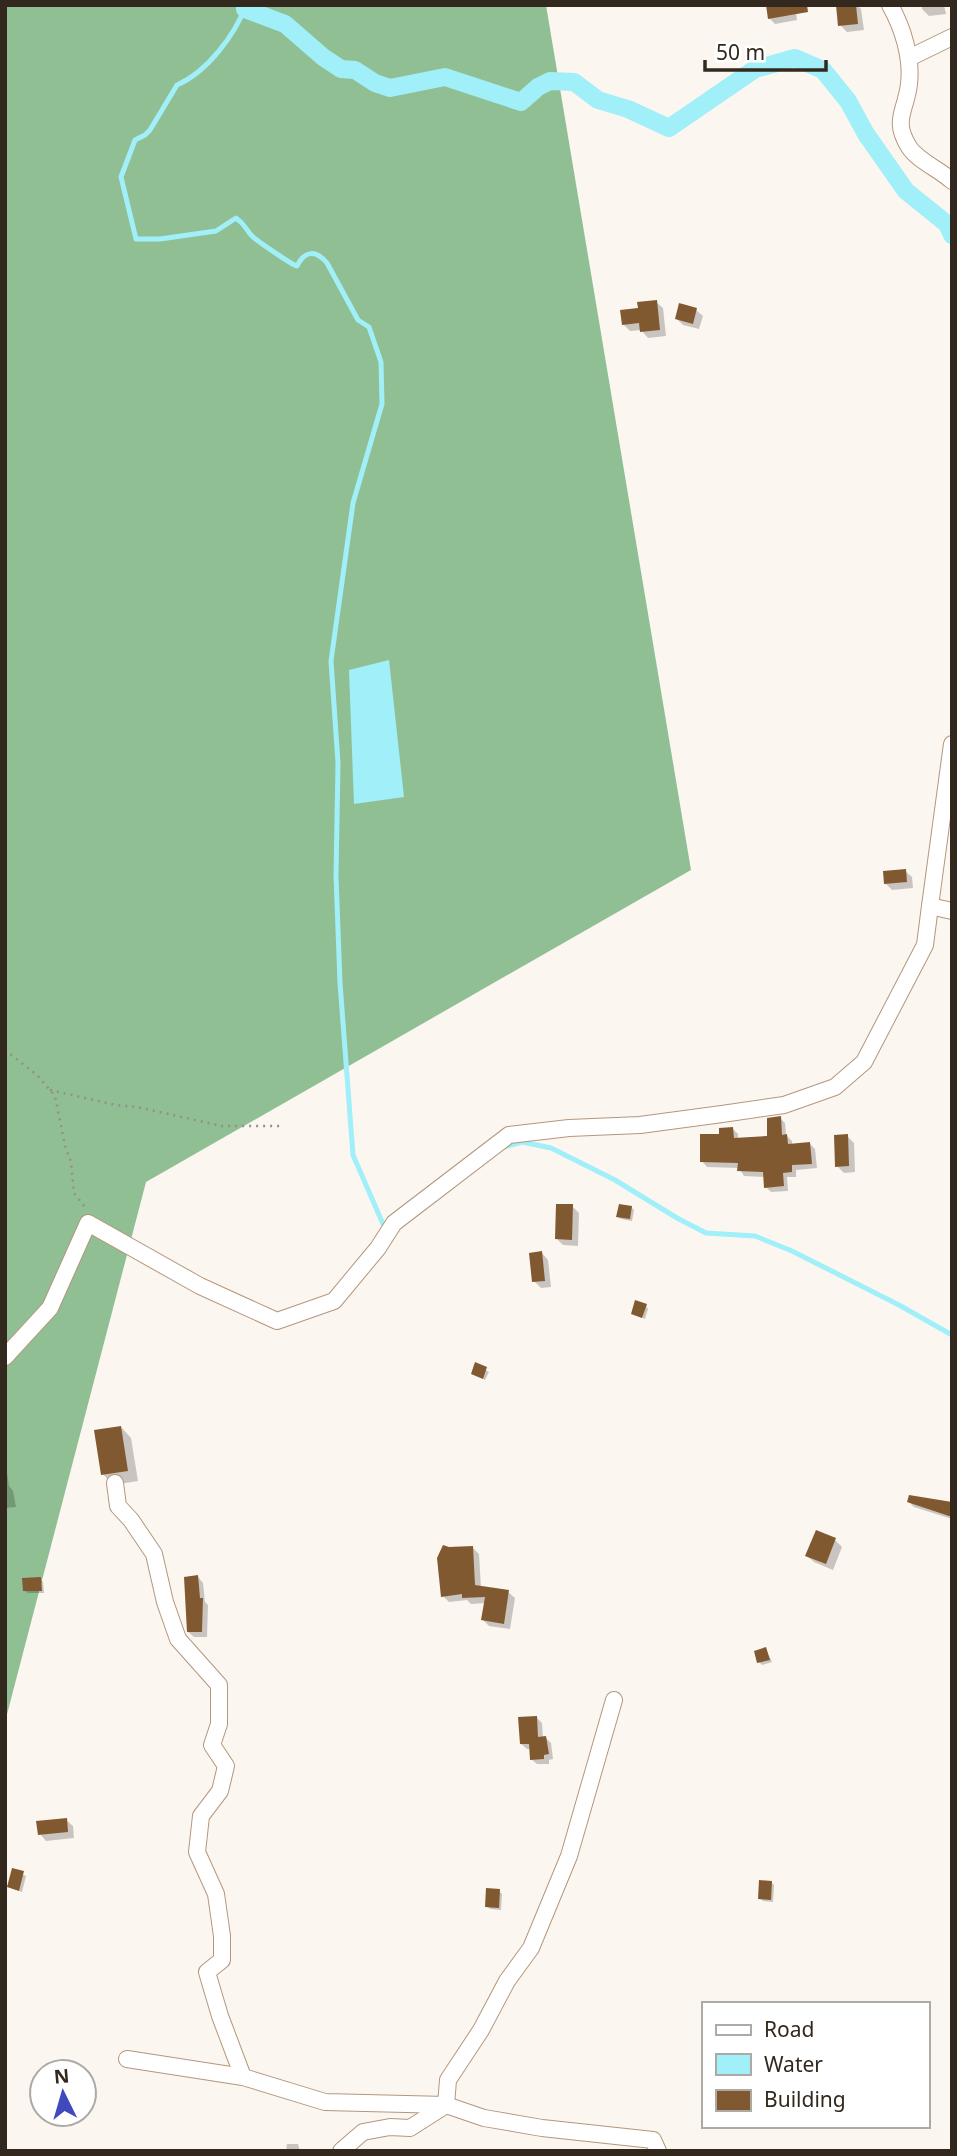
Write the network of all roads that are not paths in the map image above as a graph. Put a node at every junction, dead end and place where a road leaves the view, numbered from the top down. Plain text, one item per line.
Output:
1 (890, 5) edge
2 (952, 37) edge
3 (909, 58) junction
4 (952, 181) edge
5 (952, 744) edge
6 (930, 905) junction
7 (952, 911) edge
8 (5, 1357) edge
9 (115, 1483) dead end
10 (614, 1700) dead end
11 (127, 2059) dead end
12 (243, 2077) junction
13 (446, 2105) junction
14 (341, 2151) edge
15 (658, 2151) edge

1 - 3 street
2 - 3 street
3 - 4 street
5 - 6 street
6 - 7 street
6 - 8 street
9 - 12 street
10 - 13 street
11 - 12 street
12 - 13 street
13 - 14 street
13 - 15 street

